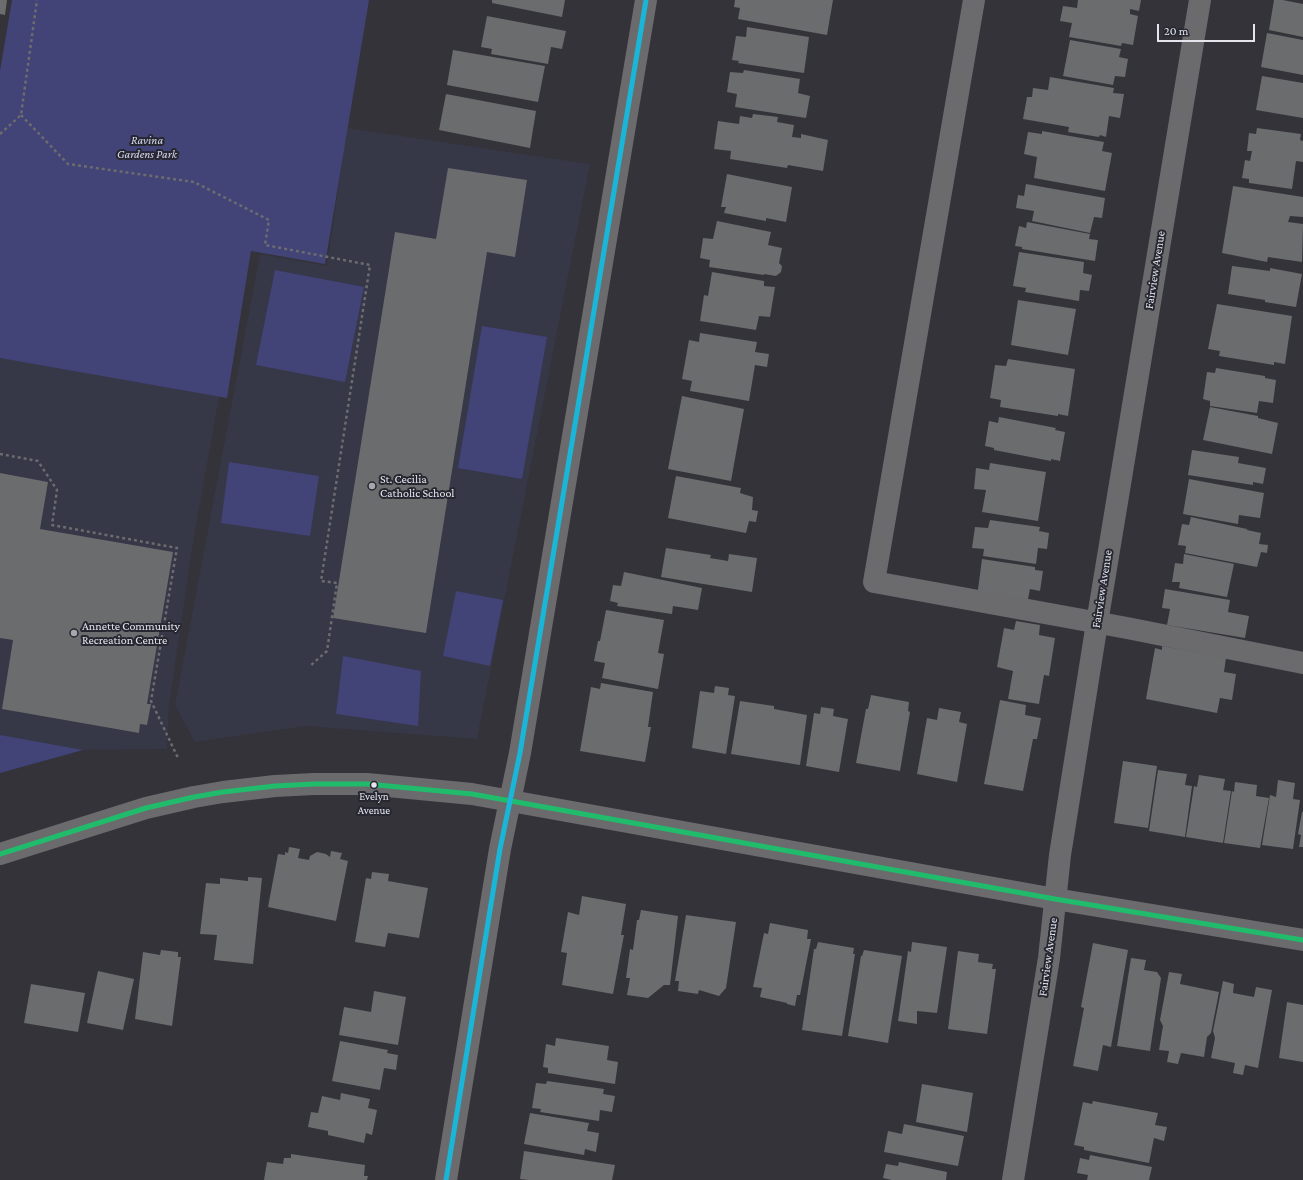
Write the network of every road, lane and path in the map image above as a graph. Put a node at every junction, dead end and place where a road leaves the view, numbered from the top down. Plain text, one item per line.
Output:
1 (37, 0) edge
2 (646, 0) edge
3 (974, 0) edge
4 (1200, 0) edge
5 (21, 116) junction
6 (0, 134) edge
7 (0, 454) edge
8 (1097, 623) junction
9 (1303, 663) edge
10 (310, 666) dead end
11 (178, 758) dead end
12 (511, 800) junction
13 (0, 854) edge
14 (1056, 898) junction
15 (1303, 940) edge
16 (446, 1180) edge
17 (1013, 1180) edge

1 - 5 path
2 - 12 street
3 - 8 street
4 - 8 street, Fairview Avenue
5 - 6 path
5 - 10 path
7 - 11 path
8 - 9 street
8 - 14 street, Fairview Avenue
12 - 13 street
12 - 14 street
12 - 16 street
14 - 15 street
14 - 17 street, Fairview Avenue

